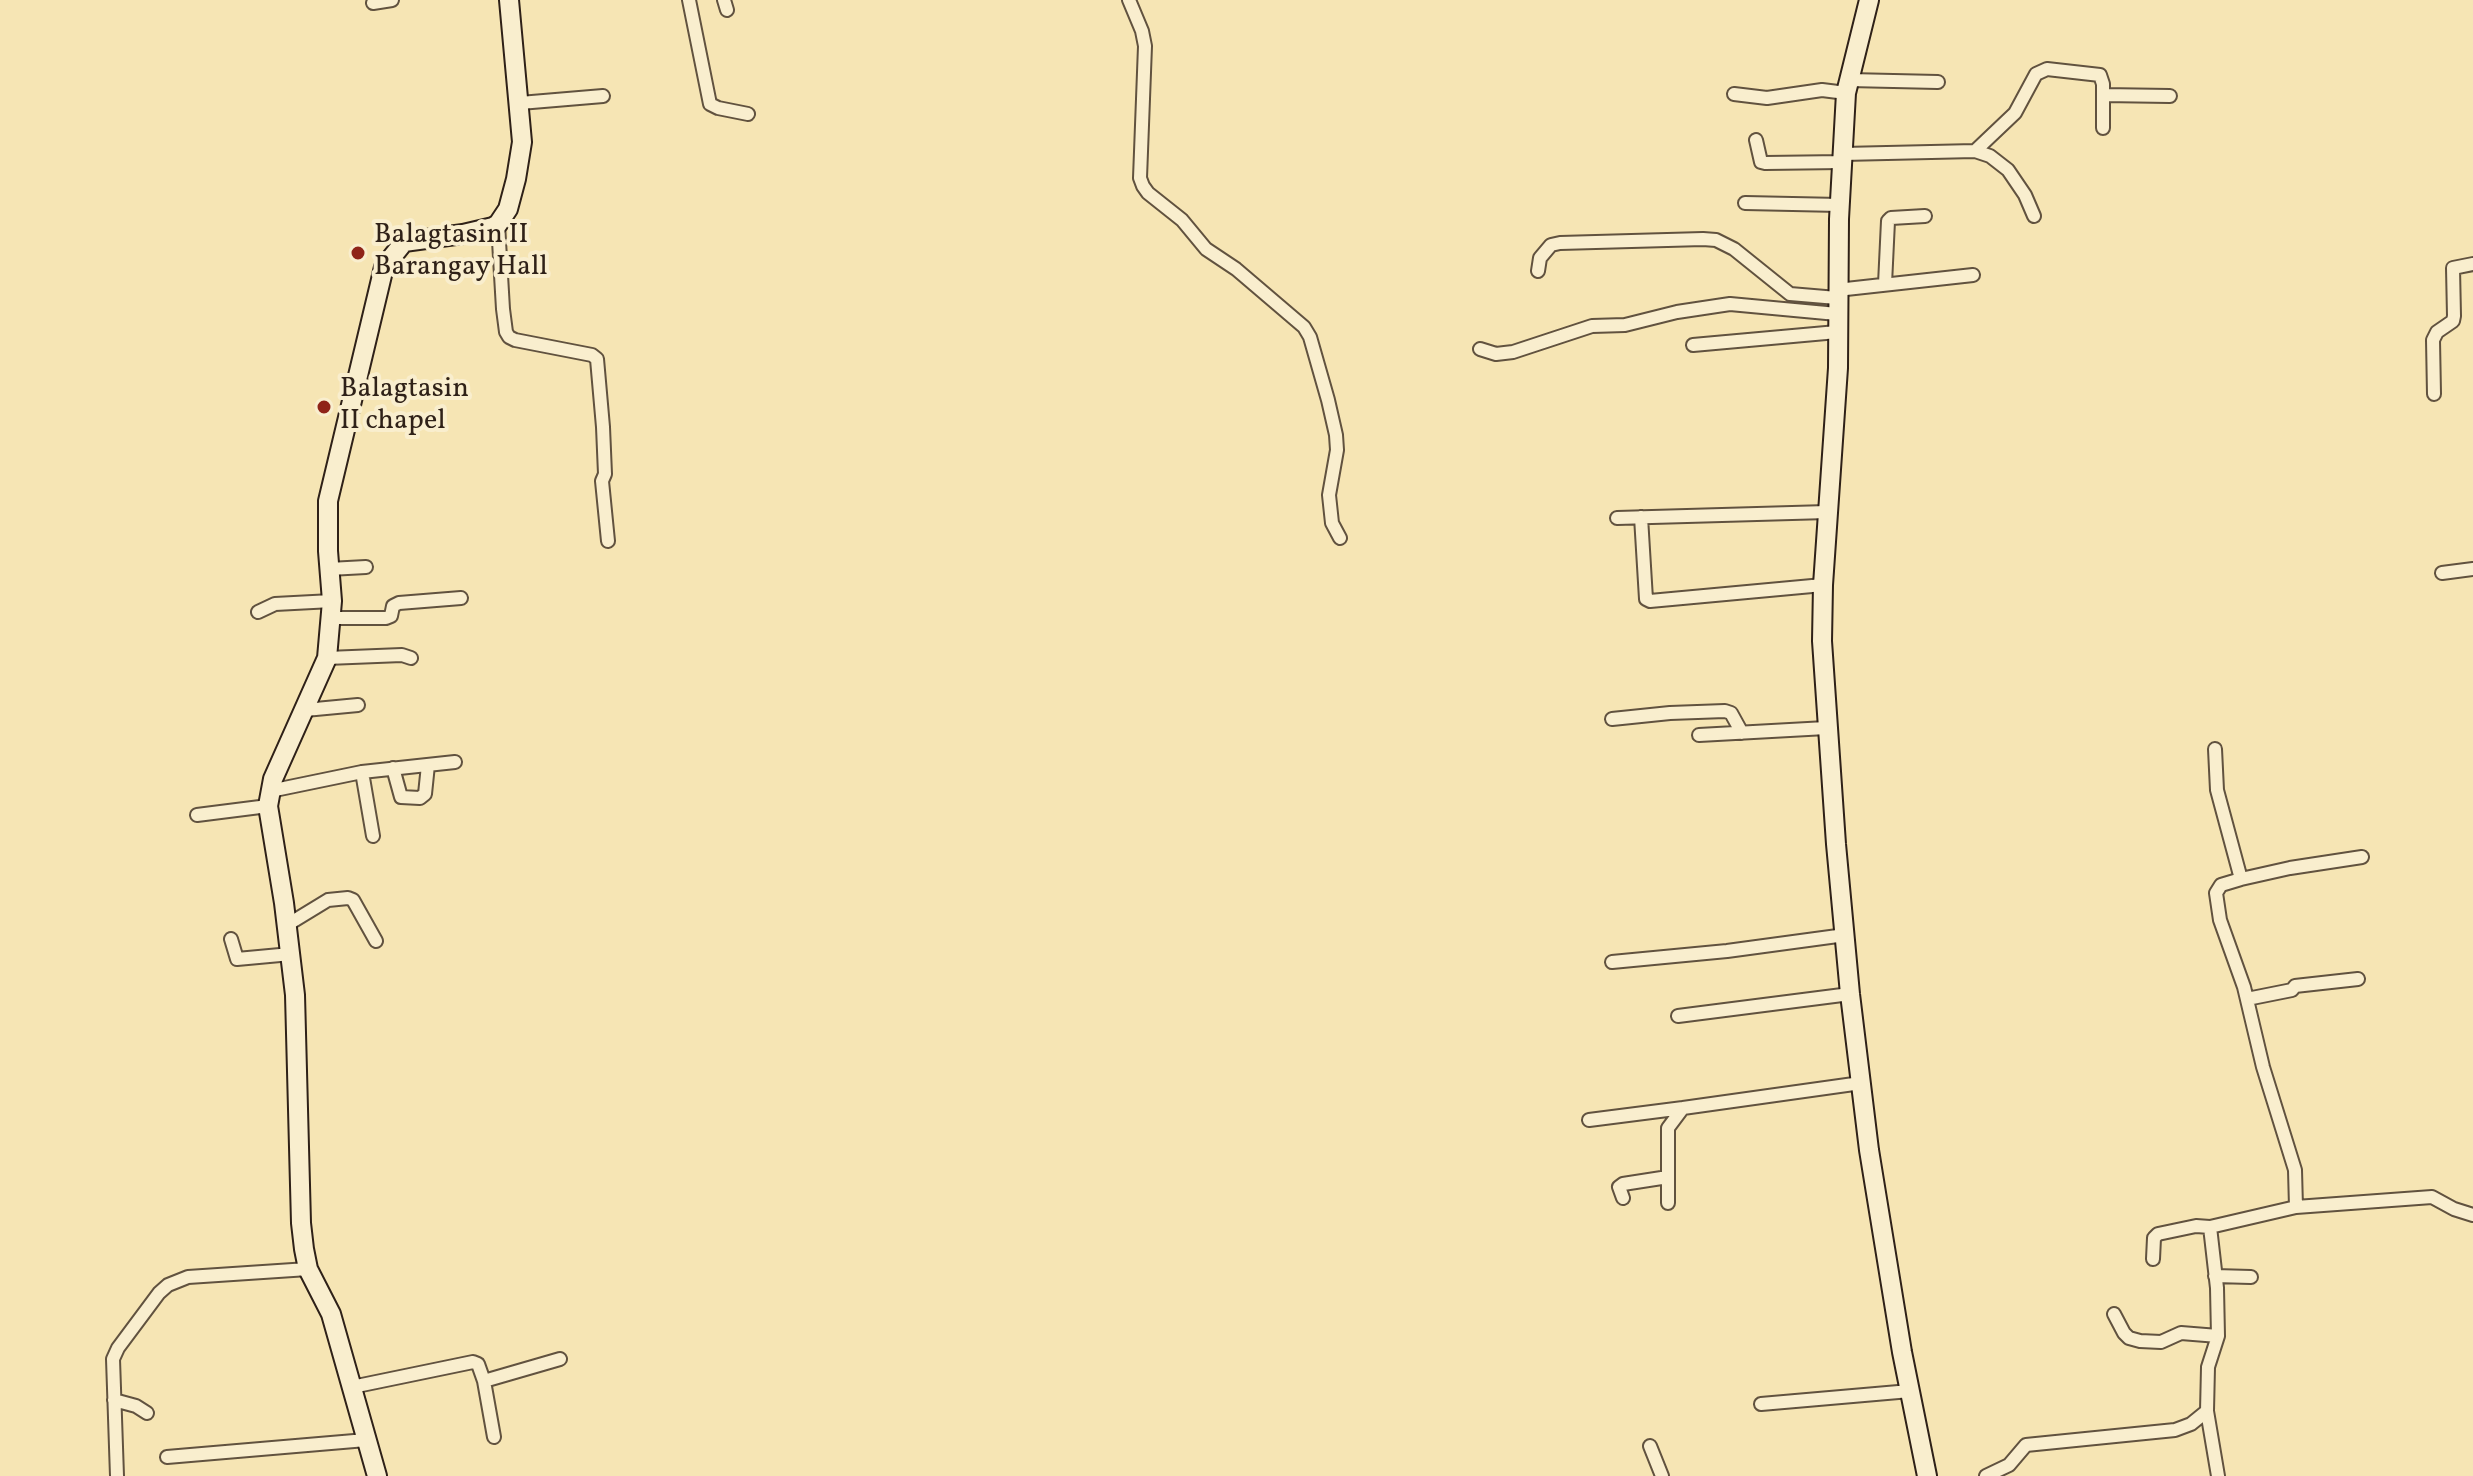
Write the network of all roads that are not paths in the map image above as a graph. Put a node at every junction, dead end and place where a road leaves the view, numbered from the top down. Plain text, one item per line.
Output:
1 (392, 0) edge
2 (509, 0) edge
3 (689, 0) edge
4 (1129, 0) edge
5 (1869, 0) edge
6 (373, 3) dead end
7 (1938, 82) dead end
8 (1847, 87) junction
9 (1734, 94) dead end
10 (2103, 95) junction
11 (603, 96) dead end
12 (2170, 96) dead end
13 (520, 103) junction
14 (748, 114) dead end
15 (2103, 128) dead end
16 (1756, 140) dead end
17 (1975, 151) junction
18 (1842, 158) junction
19 (1745, 203) dead end
20 (1840, 205) junction
21 (1925, 216) dead end
22 (2034, 216) dead end
23 (498, 224) junction
24 (2473, 264) edge
25 (1538, 271) dead end
26 (1973, 275) dead end
27 (1885, 284) junction
28 (1837, 308) junction
29 (1693, 345) dead end
30 (1480, 349) dead end
31 (2434, 394) dead end
32 (1827, 512) junction
33 (1641, 517) junction
34 (1617, 518) dead end
35 (1340, 538) dead end
36 (608, 541) dead end
37 (366, 567) dead end
38 (329, 569) junction
39 (2473, 569) edge
40 (2442, 573) dead end
41 (1823, 585) junction
42 (461, 598) dead end
43 (332, 609) junction
44 (258, 612) dead end
45 (327, 658) junction
46 (411, 658) dead end
47 (358, 705) dead end
48 (305, 710) junction
49 (1612, 719) dead end
50 (1826, 728) junction
51 (1742, 733) junction
52 (1699, 735) dead end
53 (2215, 749) dead end
54 (455, 762) dead end
55 (428, 765) junction
56 (393, 768) junction
57 (362, 772) junction
58 (269, 798) junction
59 (197, 815) dead end
60 (373, 836) dead end
61 (2362, 857) dead end
62 (2241, 879) junction
63 (287, 925) junction
64 (1845, 935) junction
65 (231, 939) dead end
66 (376, 941) dead end
67 (291, 954) junction
68 (1612, 962) dead end
69 (2358, 979) dead end
70 (1850, 994) junction
71 (2247, 999) junction
72 (1678, 1016) dead end
73 (1861, 1083) junction
74 (1683, 1108) junction
75 (1589, 1120) dead end
76 (1668, 1177) junction
77 (1623, 1198) dead end
78 (1668, 1203) dead end
79 (2296, 1207) junction
80 (2473, 1215) edge
81 (2210, 1227) junction
82 (2153, 1259) dead end
83 (308, 1269) junction
84 (2215, 1276) junction
85 (2251, 1277) dead end
86 (2114, 1314) dead end
87 (2218, 1336) junction
88 (560, 1359) dead end
89 (484, 1381) junction
90 (352, 1387) junction
91 (1910, 1391) junction
92 (114, 1400) junction
93 (1761, 1404) dead end
94 (2207, 1411) junction
95 (147, 1413) dead end
96 (494, 1437) dead end
97 (366, 1440) junction
98 (1650, 1446) dead end
99 (167, 1457) dead end
100 (117, 1476) edge
101 (377, 1476) edge
102 (1662, 1476) edge
103 (1927, 1476) edge
104 (1986, 1476) edge
105 (2218, 1476) edge

1 - 6 street
2 - 13 street
3 - 14 street
4 - 35 street
5 - 8 street
7 - 8 street
8 - 9 street
8 - 18 street
10 - 12 street
10 - 15 street
10 - 17 street
11 - 13 street
13 - 23 street
16 - 18 street
17 - 18 street
17 - 22 street
18 - 20 street
19 - 20 street
20 - 28 street
21 - 27 street
23 - 36 street
23 - 38 street
24 - 31 street
25 - 28 street
26 - 27 street
27 - 28 street
28 - 29 street
28 - 30 street
28 - 32 street
32 - 33 street
32 - 41 street
33 - 34 street
33 - 41 street
37 - 38 street
38 - 43 street
39 - 40 street
41 - 50 street
42 - 43 street
43 - 44 street
43 - 45 street
45 - 46 street
45 - 48 street
47 - 48 street
48 - 58 street
49 - 51 street
50 - 51 street
50 - 64 street
51 - 52 street
53 - 62 street
54 - 55 street
55 - 56 street
55 - 56 street
56 - 57 street
57 - 58 street
57 - 60 street
58 - 59 street
58 - 63 street
61 - 62 street
62 - 71 street
63 - 66 street
63 - 67 street
64 - 68 street
64 - 70 street
65 - 67 street
67 - 83 street
69 - 71 street
70 - 72 street
70 - 73 street
71 - 79 street
73 - 74 street
73 - 91 street
74 - 75 street
74 - 76 street
76 - 77 street
76 - 78 street
79 - 80 street
79 - 81 street
81 - 82 street
81 - 84 street
83 - 90 street
83 - 92 street
84 - 85 street
84 - 87 street
86 - 87 street
87 - 94 street
88 - 89 street
89 - 90 street
89 - 96 street
90 - 97 street
91 - 93 street
91 - 103 street
92 - 95 street
92 - 100 street
94 - 104 street
94 - 105 street
97 - 99 street
97 - 101 street
98 - 102 street

